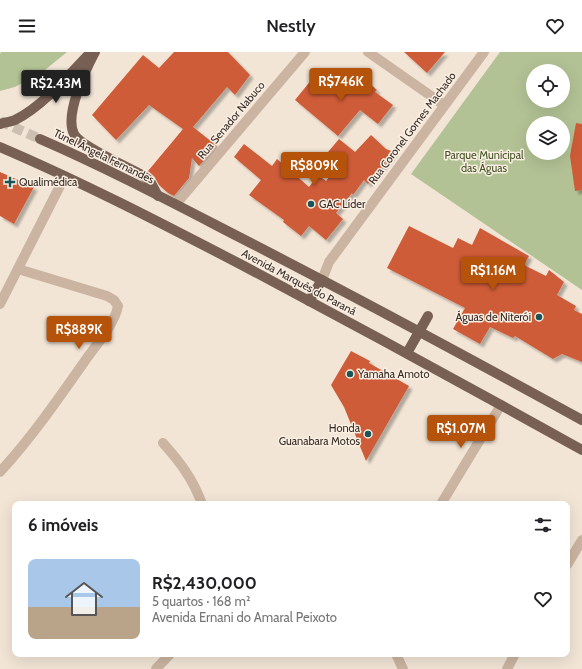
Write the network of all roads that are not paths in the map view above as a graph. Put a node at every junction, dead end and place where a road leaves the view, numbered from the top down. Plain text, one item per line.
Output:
1 (91, 52) edge
2 (95, 52) edge
3 (305, 52) edge
4 (368, 52) edge
5 (484, 52) edge
6 (444, 105) junction
7 (0, 124) edge
8 (40, 139) tunnel mouth
9 (0, 147) edge
10 (66, 176) junction
11 (158, 196) junction
12 (176, 204) junction
13 (18, 268) junction
14 (322, 280) junction
15 (309, 301) junction
16 (0, 304) edge
17 (428, 316) dead end
18 (420, 331) junction
19 (407, 353) junction
20 (501, 405) junction
21 (582, 420) edge
22 (163, 443) dead end
23 (582, 450) edge
24 (0, 472) edge
25 (201, 501) edge
26 (443, 501) edge
27 (582, 540) edge
28 (570, 560) edge
29 (167, 657) edge
30 (397, 657) edge
31 (513, 657) edge
32 (156, 669) edge
33 (403, 669) edge
34 (507, 669) edge

1 - 7 main road
2 - 11 main road
3 - 12 street, Rua Senador Nabuco
4 - 6 street
5 - 6 street, Rua Coronel Gomes Machado
6 - 14 street, Rua Coronel Gomes Machado
8 - 11 main road, Túnel Ângela Fernandes
9 - 10 main road, Avenida Marquês do Paraná
10 - 13 street
10 - 15 main road, Avenida Marquês do Paraná
11 - 12 main road, Avenida Marquês do Paraná
12 - 14 main road, Avenida Marquês do Paraná
13 - 16 street
13 - 24 street
14 - 15 main road
14 - 18 main road, Avenida Marquês do Paraná
15 - 19 main road, Avenida Marquês do Paraná
17 - 18 main road
18 - 19 main road
18 - 21 main road, Avenida Marquês do Paraná
19 - 20 main road, Avenida Marquês do Paraná
20 - 23 main road, Avenida Marquês do Paraná
20 - 26 street
22 - 25 street
27 - 28 street
29 - 32 street
30 - 33 street
31 - 34 street

